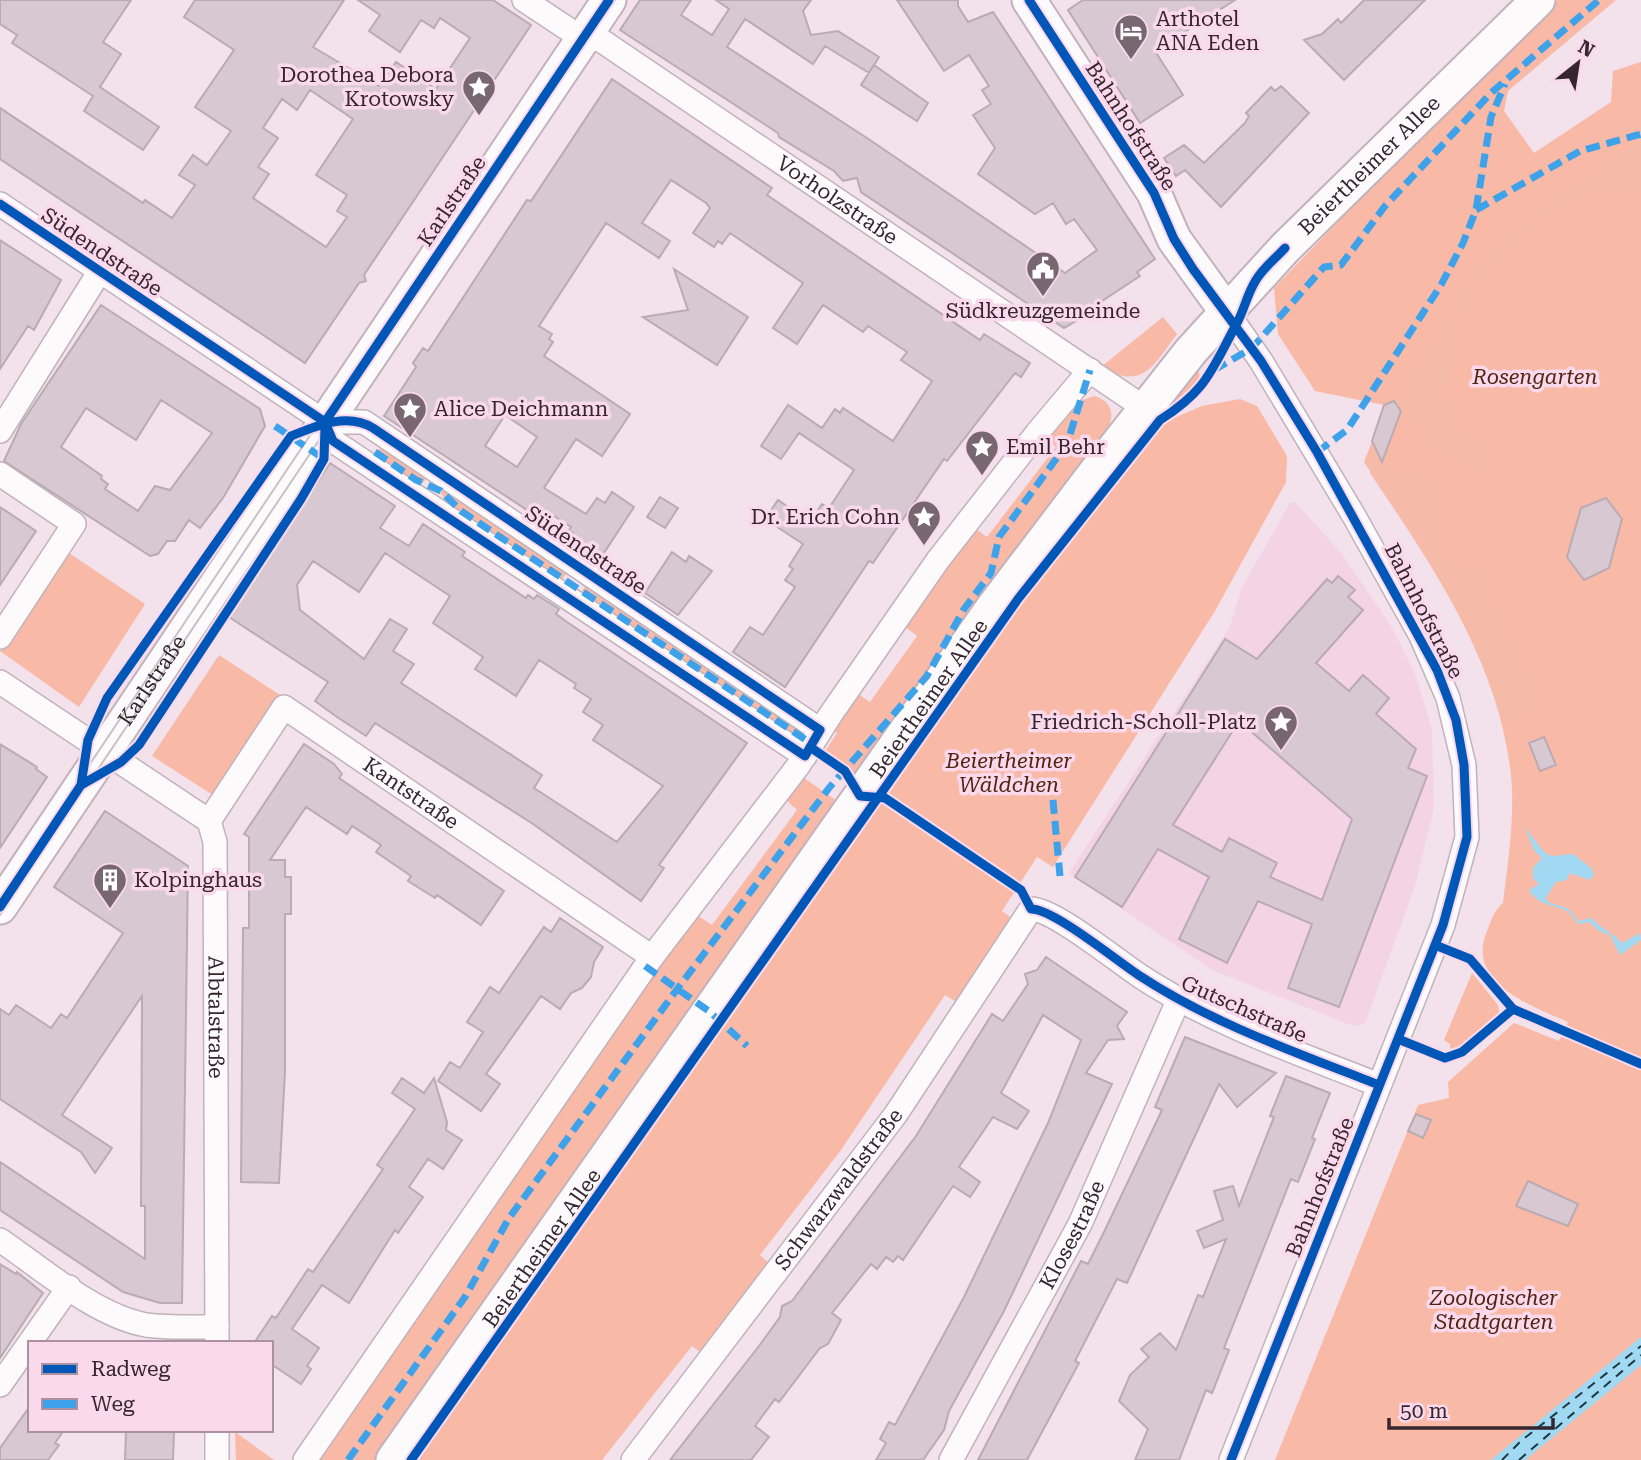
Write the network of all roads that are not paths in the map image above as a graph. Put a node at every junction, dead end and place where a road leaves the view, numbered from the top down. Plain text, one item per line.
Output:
1 (524, 0) edge
2 (609, 0) edge
3 (1028, 0) edge
4 (1538, 0) edge
5 (585, 36) junction
6 (0, 204) edge
7 (100, 271) junction
8 (1226, 312) junction
9 (1090, 370) junction
10 (1146, 409) junction
11 (325, 422) junction
12 (0, 431) edge
13 (439, 472) junction
14 (0, 474) edge
15 (421, 500) junction
16 (584, 570) junction
17 (567, 597) junction
18 (0, 637) edge
19 (0, 682) edge
20 (826, 722) junction
21 (104, 751) junction
22 (805, 756) junction
23 (209, 821) junction
24 (0, 907) edge
25 (1031, 909) joint
26 (652, 957) junction
27 (1178, 1002) junction
28 (1379, 1085) junction
29 (0, 1240) edge
30 (69, 1287) junction
31 (217, 1335) edge
32 (31, 1341) edge
33 (28, 1345) edge
34 (0, 1385) edge
35 (217, 1432) edge
36 (217, 1460) edge
37 (305, 1460) edge
38 (393, 1460) edge
39 (633, 1460) edge
40 (951, 1460) edge
41 (1231, 1460) edge

1 - 5 street, Vorholzstraße
2 - 5 street, Karlstraße
3 - 8 street, Bahnhofstraße
4 - 8 street, Beiertheimer Allee
5 - 9 street, Vorholzstraße
5 - 11 street, Karlstraße
6 - 7 street, Südendstraße
7 - 11 street, Südendstraße
7 - 12 street
8 - 10 street, Beiertheimer Allee
8 - 28 street, Bahnhofstraße
9 - 10 street, Vorholzstraße
9 - 20 street
10 - 38 street, Beiertheimer Allee
11 - 13 street, Südendstraße
11 - 15 street, Südendstraße
11 - 21 street, Karlstraße
13 - 15 street
13 - 16 street, Südendstraße
14 - 18 street
15 - 17 street, Südendstraße
16 - 17 street, Südendstraße
16 - 20 street, Südendstraße
17 - 22 street, Südendstraße
19 - 21 street
20 - 22 street
21 - 23 street
21 - 24 street, Karlstraße
22 - 26 street
23 - 26 street, Kantstraße
23 - 31 street, Albtalstraße
25 - 27 street, Gutschstraße
25 - 39 street, Schwarzwaldstraße
26 - 37 street
27 - 28 street, Gutschstraße
27 - 40 street, Klosestraße
28 - 41 street, Bahnhofstraße
29 - 30 street
30 - 31 street
30 - 32 street
33 - 34 street
35 - 36 street

